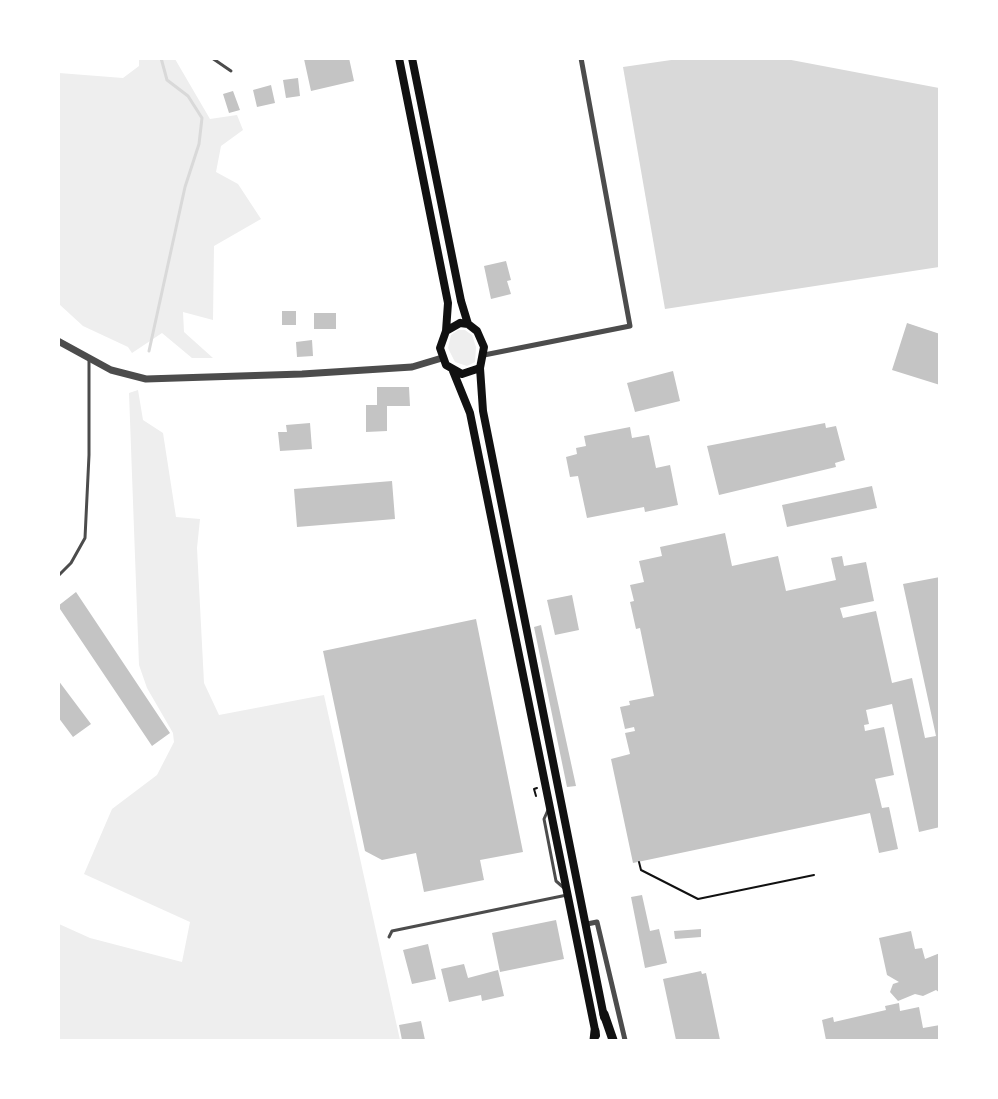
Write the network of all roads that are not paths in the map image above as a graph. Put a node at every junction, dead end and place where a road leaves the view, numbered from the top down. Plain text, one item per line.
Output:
1 (212, 58) edge
2 (399, 58) edge
3 (412, 58) edge
4 (581, 58) edge
5 (231, 71) dead end
6 (468, 324) junction
7 (446, 331) junction
8 (58, 341) edge
9 (484, 355) junction
10 (442, 358) junction
11 (89, 359) junction
12 (480, 368) junction
13 (453, 371) junction
14 (58, 576) edge
15 (568, 893) junction
16 (587, 924) junction
17 (389, 937) dead end
18 (604, 1014) joint
19 (595, 1037) edge
20 (611, 1041) edge
21 (625, 1041) edge

1 - 5 lane
2 - 7 main road
3 - 6 main road
4 - 9 street
6 - 7 main road
6 - 9 main road
7 - 10 main road
8 - 11 street
9 - 12 main road
10 - 11 street
10 - 13 main road
11 - 14 lane
12 - 13 main road
12 - 16 main road
13 - 15 main road
15 - 17 lane
15 - 19 main road
16 - 18 main road
16 - 21 street
18 - 20 highway

